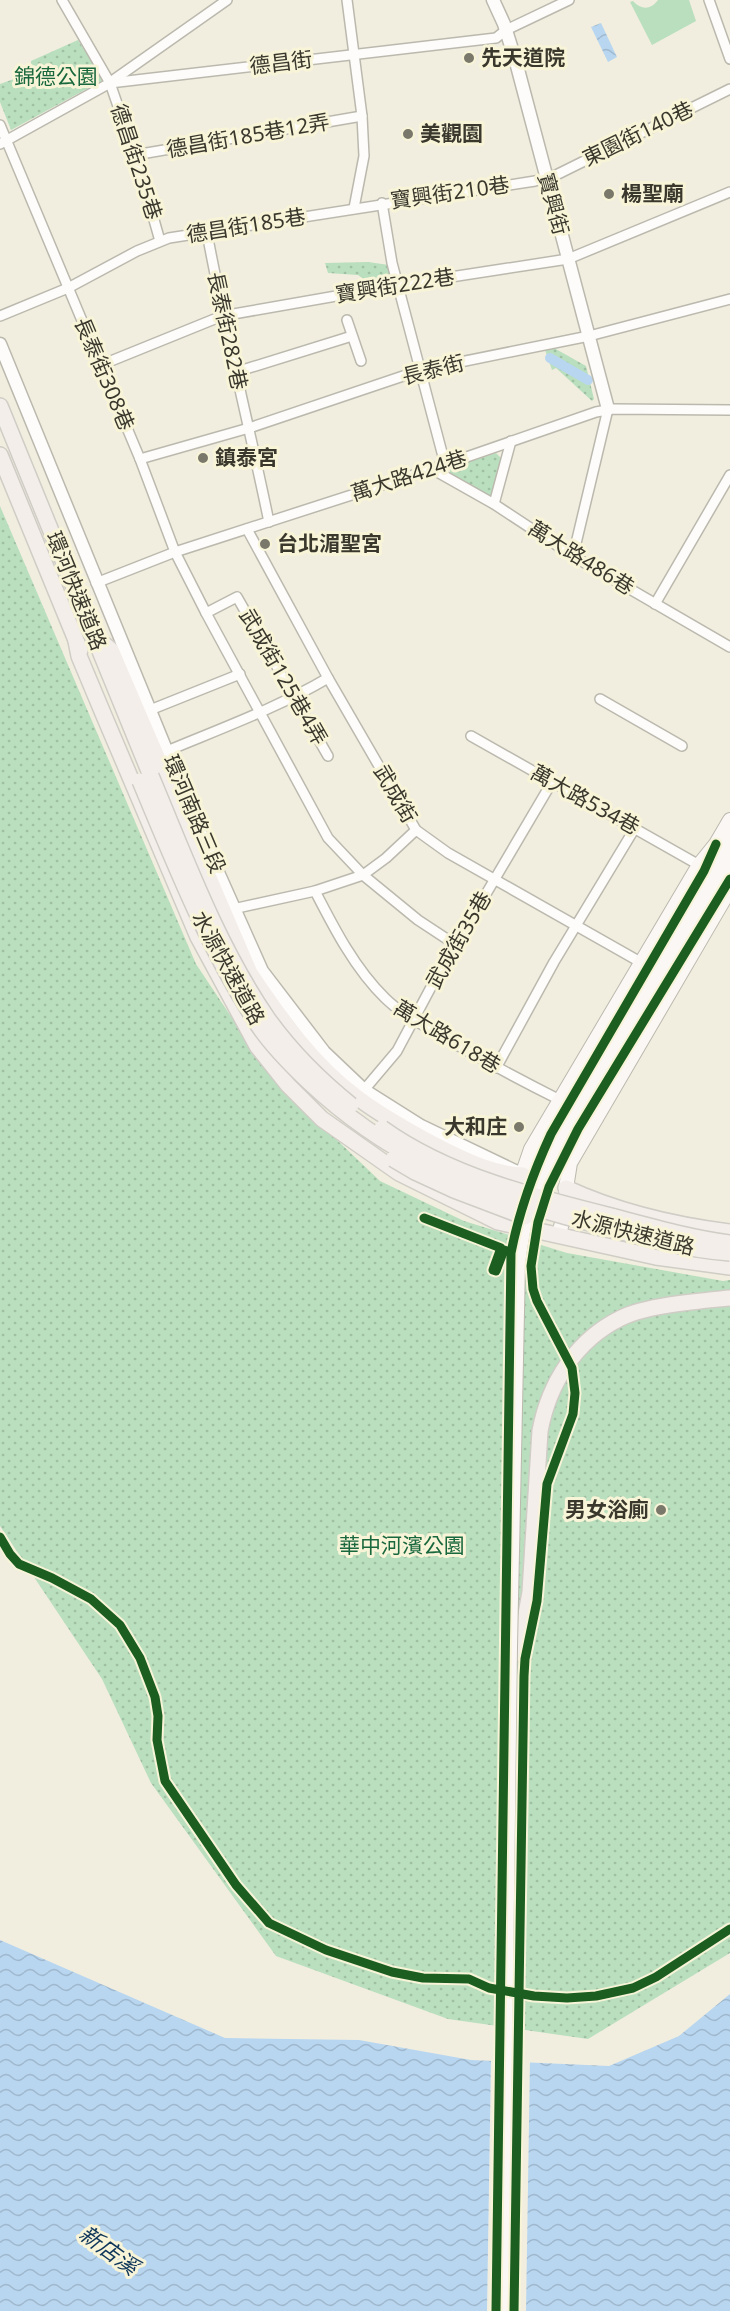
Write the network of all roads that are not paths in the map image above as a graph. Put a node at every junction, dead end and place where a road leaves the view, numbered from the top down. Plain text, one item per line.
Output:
1 (62, 0) edge
2 (227, 0) edge
3 (347, 0) edge
4 (494, 0) edge
5 (569, 0) edge
6 (709, 0) edge
7 (506, 30) junction
8 (353, 55) junction
9 (730, 59) edge
10 (110, 83) junction
11 (730, 88) edge
12 (362, 116) junction
13 (0, 125) edge
14 (3, 143) edge
15 (135, 154) junction
16 (546, 178) junction
17 (730, 192) edge
18 (382, 203) junction
19 (354, 208) junction
20 (207, 233) junction
21 (160, 241) junction
22 (568, 259) junction
23 (399, 285) junction
24 (68, 288) junction
25 (730, 299) edge
26 (0, 316) edge
27 (222, 316) junction
28 (347, 320) dead end
29 (352, 336) junction
30 (589, 336) junction
31 (0, 344) edge
32 (361, 361) dead end
33 (101, 365) junction
34 (421, 370) junction
35 (236, 372) junction
36 (0, 406) edge
37 (608, 410) junction
38 (730, 410) edge
39 (249, 428) junction
40 (511, 441) junction
41 (0, 455) edge
42 (140, 459) junction
43 (445, 464) junction
44 (432, 469) junction
45 (730, 475) edge
46 (494, 504) junction
47 (269, 522) junction
48 (247, 529) junction
49 (176, 552) junction
50 (573, 556) junction
51 (96, 583) junction
52 (655, 604) junction
53 (206, 613) junction
54 (93, 634) junction
55 (76, 641) junction
56 (730, 647) edge
57 (240, 674) junction
58 (328, 678) junction
59 (295, 697) junction
60 (600, 699) dead end
61 (150, 710) junction
62 (260, 713) junction
63 (471, 735) dead end
64 (682, 746) dead end
65 (167, 751) junction
66 (328, 756) dead end
67 (146, 779) junction
68 (552, 782) junction
69 (730, 820) edge
70 (635, 828) junction
71 (416, 830) junction
72 (730, 838) edge
73 (730, 860) edge
74 (699, 865) junction
75 (363, 875) junction
76 (715, 877) junction
77 (494, 880) junction
78 (730, 889) edge
79 (315, 891) junction
80 (234, 909) junction
81 (578, 926) junction
82 (456, 945) junction
83 (642, 963) junction
84 (414, 1020) junction
85 (259, 1026) junction
86 (496, 1068) junction
87 (364, 1090) junction
88 (560, 1100) junction
89 (531, 1149) junction
90 (570, 1162) junction
91 (523, 1175) junction
92 (566, 1188) junction
93 (525, 1217) junction
94 (498, 1222) junction
95 (730, 1232) edge
96 (559, 1235) junction
97 (730, 1243) edge
98 (728, 1262) edge
99 (692, 1292) dead end
100 (730, 1298) edge
101 (622, 1318) junction
102 (519, 1653) junction
103 (502, 2311) edge
104 (510, 2311) edge

1 - 10 street, 德昌街235巷
2 - 10 street
3 - 8 street
4 - 7 street, 寶興街
5 - 7 street, 德昌街
6 - 9 street
7 - 8 street, 德昌街
7 - 16 street, 寶興街
8 - 10 street, 德昌街
8 - 12 street
10 - 14 street, 德昌街
10 - 15 street, 德昌街235巷
11 - 16 street, 東園街140巷
12 - 15 street, 德昌街185巷12弄
12 - 19 street
13 - 14 street, 長泰街308巷
14 - 24 street, 長泰街308巷
15 - 21 street, 德昌街235巷
16 - 18 street, 寶興街210巷
16 - 22 street, 寶興街
17 - 22 street, 寶興街222巷
18 - 19 street, 寶興街210巷
18 - 23 street
19 - 20 street, 德昌街185巷
20 - 21 street, 德昌街185巷
20 - 27 street, 長泰街282巷
21 - 24 street, 德昌街185巷
22 - 23 street, 寶興街222巷
22 - 30 street, 寶興街
23 - 27 street, 寶興街222巷
23 - 34 street
24 - 26 street, 德昌街185巷
24 - 33 street, 長泰街308巷
25 - 30 street, 長泰街
27 - 33 street, 寶興街222巷
27 - 35 street, 長泰街282巷
28 - 29 street
29 - 32 street
29 - 35 street
30 - 34 street, 長泰街
30 - 37 street, 寶興街
31 - 51 street, 環河南路三段
33 - 42 street, 長泰街308巷
34 - 39 street, 長泰街
34 - 43 street
35 - 39 street, 長泰街282巷
36 - 54 highway, 環河快速道路
37 - 38 street, 萬大路424巷
37 - 40 street, 萬大路424巷
37 - 50 street
39 - 42 street, 長泰街
39 - 47 street, 長泰街282巷
40 - 43 street, 萬大路424巷
40 - 46 street
41 - 55 highway, 環河快速道路
42 - 49 street, 長泰街308巷
43 - 44 street, 萬大路424巷
44 - 46 street, 萬大路486巷
44 - 47 street, 萬大路424巷
45 - 52 street
46 - 50 street, 萬大路486巷
47 - 48 street, 萬大路424巷
48 - 49 street, 萬大路424巷
48 - 58 street, 武成街
49 - 51 street, 萬大路424巷
49 - 53 street, 長泰街308巷
50 - 52 street, 萬大路486巷
51 - 61 street, 環河南路三段
52 - 56 street, 萬大路486巷
53 - 57 street, 長泰街308巷
53 - 59 street, 武成街125巷4弄
54 - 67 highway, 環河快速道路
54 - 91 highway
55 - 67 highway, 環河快速道路
55 - 94 highway
57 - 61 street
57 - 62 street, 長泰街308巷
58 - 59 street
58 - 71 street, 武成街
59 - 62 street
59 - 66 street, 武成街125巷4弄
60 - 64 street
61 - 65 street, 環河南路三段
62 - 65 street
62 - 75 street, 長泰街308巷
63 - 68 street, 萬大路534巷
65 - 80 street, 環河南路三段
67 - 85 highway, 水源快速道路, bridge
67 - 97 highway, 水源快速道路, bridge
68 - 70 street, 萬大路534巷
68 - 77 street, 武成街35巷
69 - 74 main road
70 - 74 street, 萬大路534巷
70 - 81 street
71 - 75 street
71 - 77 street, 武成街
72 - 76 main road
73 - 76 main road
74 - 83 main road
75 - 79 street
75 - 82 street, 長泰街308巷
76 - 93 main road, bridge
76 - 102 main road, bridge
77 - 81 street, 武成街
77 - 82 street, 武成街35巷
78 - 90 main road
79 - 80 street
79 - 84 street, 萬大路618巷
80 - 87 street, 環河南路三段
81 - 83 street, 武成街
81 - 86 street
82 - 84 street, 武成街35巷
83 - 88 main road
84 - 86 street, 萬大路618巷
84 - 87 street, 武成街35巷
85 - 93 highway, bridge
85 - 98 highway, 水源快速道路, bridge
86 - 88 street, 萬大路618巷
87 - 91 street, 環河南路三段
88 - 89 main road
89 - 90 main road
89 - 91 main road
90 - 92 main road
91 - 92 street, 環河南路三段
91 - 94 main road
92 - 95 highway
92 - 96 main road
93 - 103 main road, bridge
94 - 96 highway
96 - 98 highway
99 - 101 highway
100 - 101 highway
101 - 102 highway
102 - 104 main road

